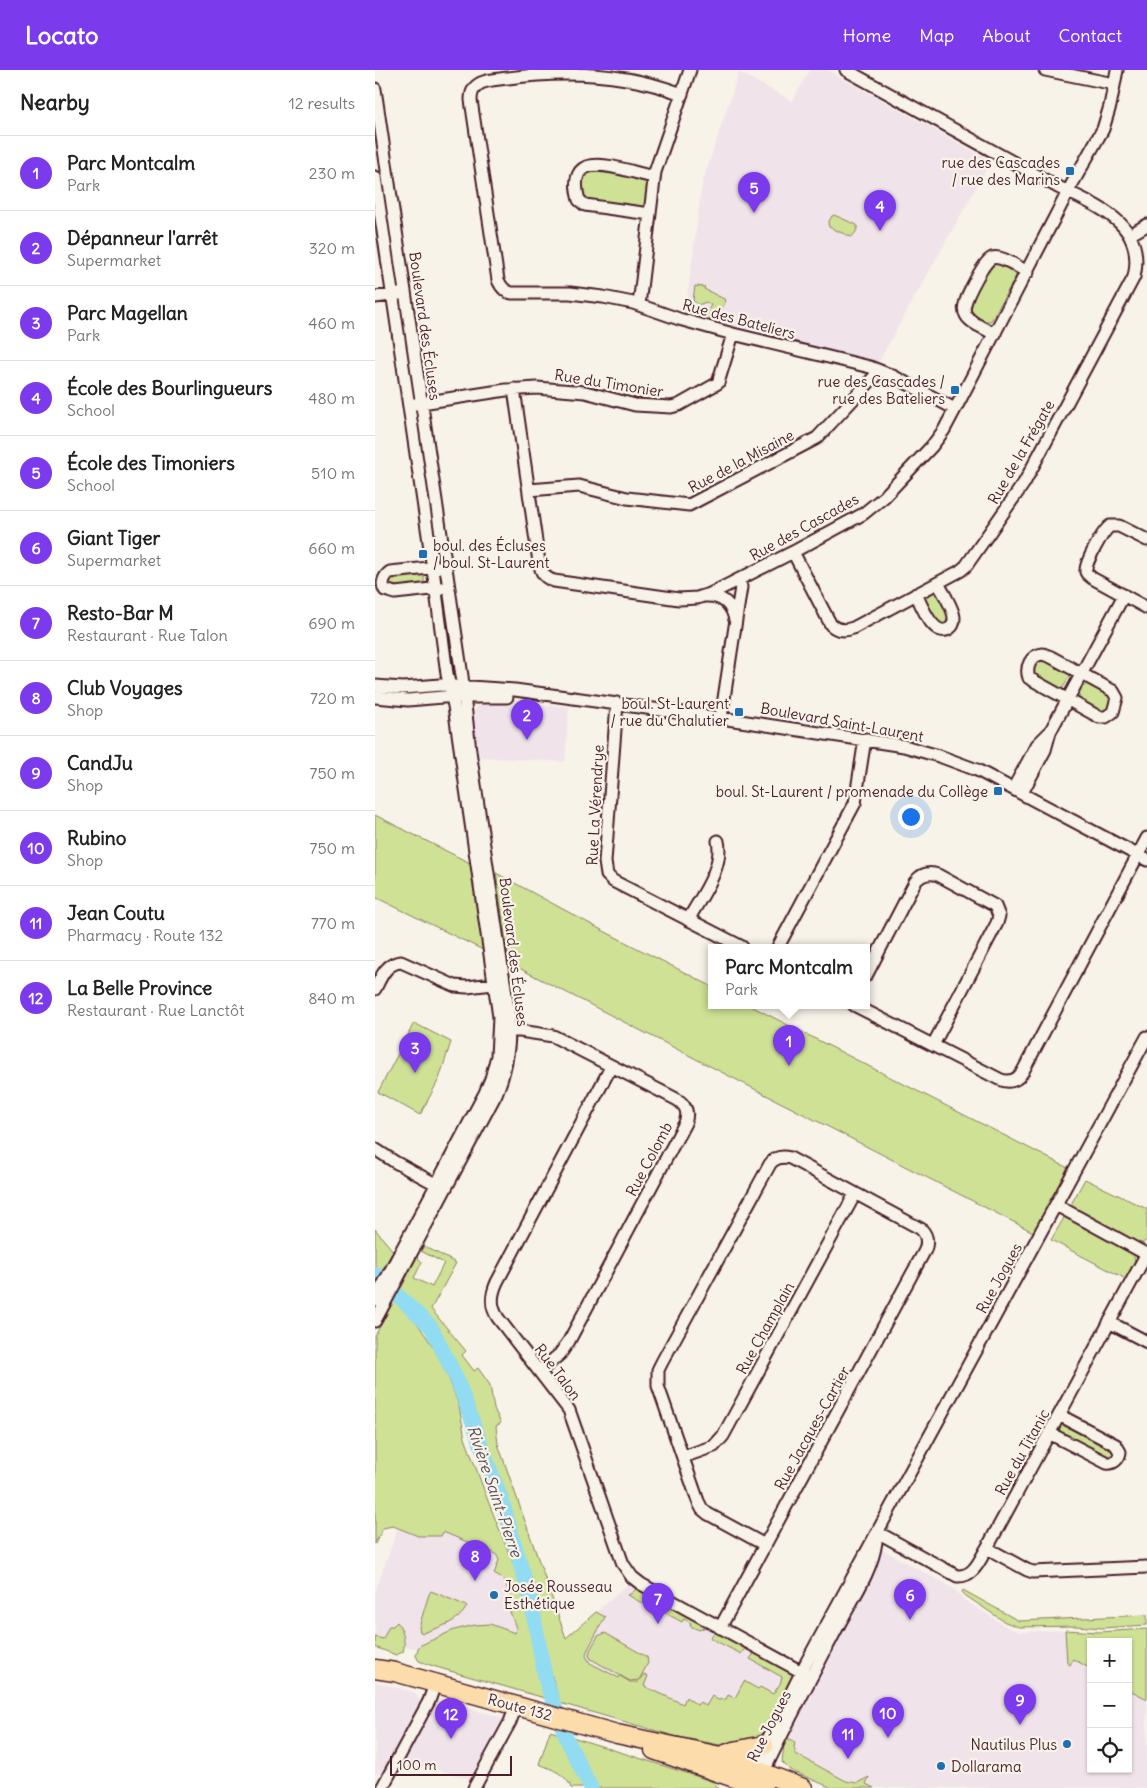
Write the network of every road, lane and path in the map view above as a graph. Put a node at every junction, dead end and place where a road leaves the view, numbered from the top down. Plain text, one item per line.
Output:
1 (690, 70) edge
2 (846, 70) edge
3 (1045, 70) edge
4 (1117, 70) edge
5 (859, 73) edge
6 (1114, 84) junction
7 (375, 89) edge
8 (682, 94) junction
9 (378, 131) edge
10 (375, 177) edge
11 (654, 177) junction
12 (1068, 192) junction
13 (650, 214) junction
14 (1147, 225) edge
15 (1133, 233) junction
16 (1027, 272) junction
17 (405, 293) junction
18 (393, 294) junction
19 (375, 297) edge
20 (639, 305) junction
21 (733, 334) junction
22 (995, 334) junction
23 (878, 370) junction
24 (514, 389) junction
25 (422, 403) junction
26 (409, 405) junction
27 (955, 409) junction
28 (529, 490) junction
29 (1147, 540) edge
30 (793, 552) junction
31 (445, 567) junction
32 (432, 568) junction
33 (739, 580) junction
34 (938, 582) junction
35 (448, 587) junction
36 (434, 589) junction
37 (916, 594) junction
38 (705, 596) junction
39 (1124, 596) junction
40 (1147, 608) edge
41 (735, 623) junction
42 (1082, 674) junction
43 (375, 686) edge
44 (457, 691) junction
45 (375, 697) edge
46 (1067, 700) junction
47 (617, 703) junction
48 (721, 718) junction
49 (865, 739) junction
50 (1017, 791) junction
51 (1147, 838) edge
52 (718, 841) dead end
53 (1142, 858) edge
54 (688, 920) junction
55 (737, 944) edge
56 (780, 944) edge
57 (870, 968) edge
58 (499, 983) junction
59 (375, 990) edge
60 (862, 1009) edge
61 (504, 1031) junction
62 (1147, 1037) edge
63 (933, 1045) junction
64 (611, 1067) junction
65 (375, 1149) edge
66 (441, 1187) junction
67 (855, 1194) junction
68 (1056, 1205) junction
69 (1147, 1254) edge
70 (381, 1296) edge
71 (375, 1321) edge
72 (1109, 1322) junction
73 (1147, 1342) edge
74 (540, 1371) junction
75 (1059, 1415) junction
76 (1049, 1433) junction
77 (683, 1457) junction
78 (877, 1532) junction
79 (765, 1545) junction
80 (987, 1548) junction
81 (1147, 1567) edge
82 (720, 1628) junction
83 (375, 1664) edge
84 (375, 1669) edge
85 (395, 1672) junction
86 (806, 1674) junction
87 (435, 1684) junction
88 (515, 1706) junction
89 (765, 1745) junction
90 (717, 1764) junction
91 (757, 1780) edge
92 (382, 1788) edge
93 (474, 1788) edge
94 (726, 1788) edge
95 (803, 1788) edge

1 - 8 street
2 - 5 street
3 - 6 street
4 - 6 street, Rue des Cascades
5 - 12 street
6 - 12 street, Rue des Cascades
7 - 9 street, Boulevard des Écluses
8 - 11 street
8 - 20 street, Rue des Bateliers
9 - 17 street, Boulevard des Écluses
10 - 18 street, Boulevard des Écluses
11 - 13 street
11 - 13 street
12 - 15 street
12 - 16 street, Rue des Cascades
13 - 20 street
14 - 15 street
15 - 34 street, Rue de la Frégate
16 - 22 street, Rue des Cascades
16 - 22 street
17 - 18 street
17 - 25 street, Boulevard des Écluses
18 - 19 street
18 - 26 street, Boulevard des Écluses
20 - 21 street, Rue des Bateliers
21 - 23 street, Rue des Bateliers
21 - 24 street, Rue du Timonier
22 - 27 street, Rue des Cascades
23 - 27 street, Rue des Bateliers
23 - 28 street, Rue de la Misaine
24 - 25 street, Rue du Timonier
24 - 28 street
25 - 26 street, Rue du Timonier
25 - 31 street, Boulevard des Écluses
26 - 32 street, Boulevard des Écluses
27 - 30 street, Rue des Cascades
28 - 38 street, Rue des Cascades
29 - 39 street
30 - 33 street, Rue des Cascades
30 - 37 street, Rue de la Frégate
31 - 32 street
31 - 35 street, Boulevard des Écluses
32 - 36 street, Boulevard des Écluses
32 - 36 street
33 - 38 street, Rue des Cascades
33 - 41 street
34 - 37 street, Rue de la Frégate
34 - 37 street
35 - 36 street
35 - 44 street, Boulevard des Écluses
36 - 44 street, Boulevard des Écluses
38 - 41 street
39 - 40 street
39 - 42 street
41 - 48 street
42 - 46 street
42 - 46 street
42 - 46 street
43 - 44 street, Boulevard Saint-Laurent
44 - 45 street, Boulevard Saint-Laurent
44 - 47 street, Boulevard Saint-Laurent
44 - 58 street, Boulevard des Écluses
46 - 50 street
47 - 48 street, Boulevard Saint-Laurent
47 - 54 street, Rue La Vérendrye
48 - 49 street, Boulevard Saint-Laurent
49 - 50 street, Boulevard Saint-Laurent
49 - 56 street
50 - 53 street, Boulevard Saint-Laurent
51 - 53 street
52 - 54 street
53 - 63 street
54 - 55 street, Rue La Vérendrye
57 - 63 street
58 - 59 street
58 - 61 street, Boulevard des Écluses
60 - 63 street
61 - 64 street, Rue Colomb
61 - 66 street, Boulevard des Écluses
62 - 68 street, Rue Jogues
64 - 74 street, Rue Talon
64 - 74 street, Rue Colomb
65 - 66 street
66 - 70 street, Boulevard des Écluses
67 - 77 street, Rue Champlain
67 - 77 street
67 - 79 street, Rue Jacques-Cartier
68 - 69 street
68 - 78 street, Rue Jogues
69 - 72 street, Rue du Titanic
70 - 71 street, Boulevard des Écluses
72 - 73 street
72 - 75 street, Rue du Titanic
74 - 82 street, Rue Talon
75 - 76 street, Rue du Titanic
75 - 76 street
76 - 80 street, Rue du Titanic
77 - 79 street
78 - 80 street, Rue du Titanic
78 - 86 street, Rue Jogues
79 - 82 street, Rue Jacques-Cartier
80 - 81 street
82 - 86 street, Rue Talon
83 - 85 highway, Route 132
84 - 85 highway, Route 132
85 - 87 highway, Route 132
86 - 89 street, Rue Jogues
86 - 91 street, Rue Jogues
87 - 88 highway, Route 132
87 - 92 street
88 - 90 highway, Route 132
88 - 93 street
89 - 90 highway
89 - 91 street, Rue Jogues
90 - 91 highway, Route 132
90 - 94 highway
91 - 95 highway, Route 132

